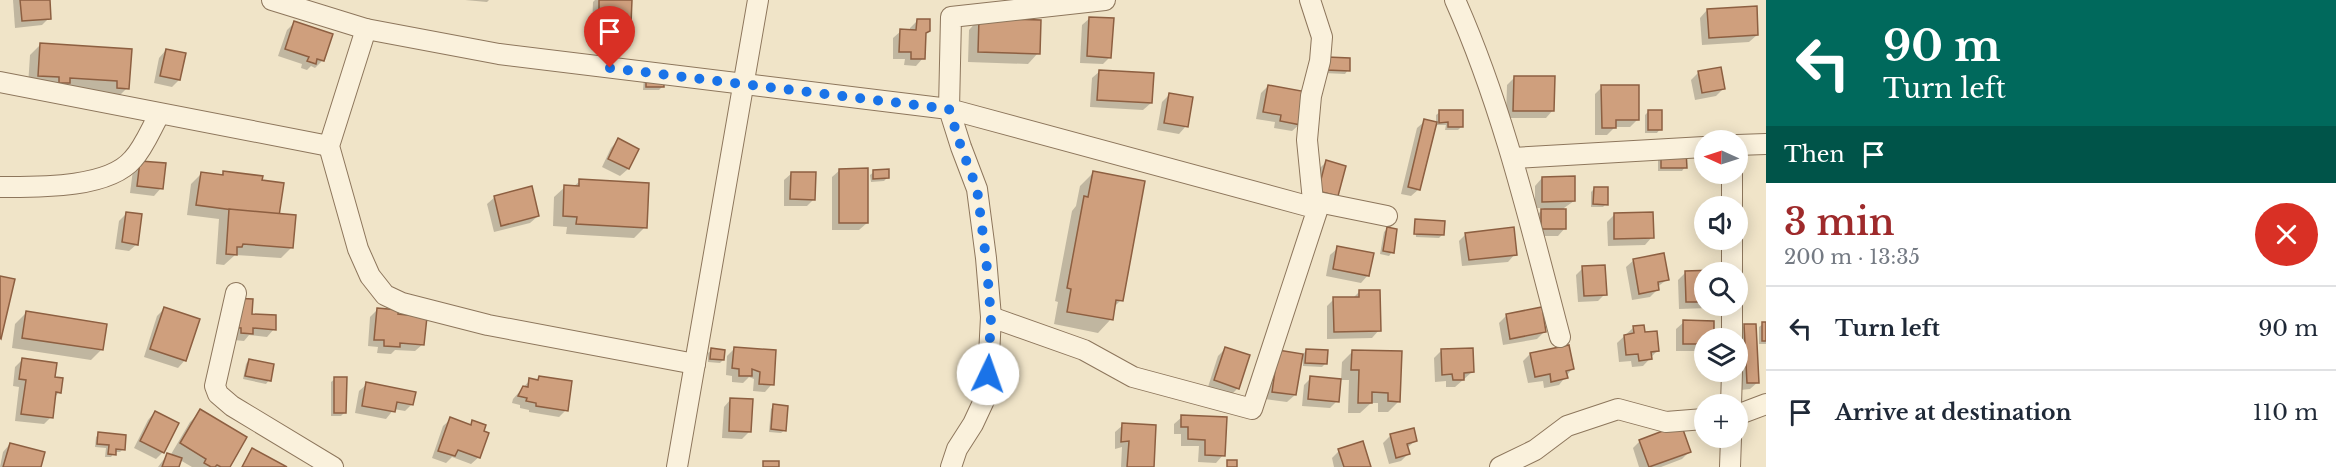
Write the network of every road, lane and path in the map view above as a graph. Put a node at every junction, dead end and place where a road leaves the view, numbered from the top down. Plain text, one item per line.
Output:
1 (272, 0) edge
2 (758, 0) edge
3 (1105, 0) edge
4 (1310, 0) edge
5 (1455, 0) edge
6 (951, 8) edge
7 (366, 29) junction
8 (0, 82) edge
9 (745, 85) junction
10 (949, 109) junction
11 (159, 115) junction
12 (1766, 144) edge
13 (1748, 145) edge
14 (329, 146) junction
15 (1694, 148) edge
16 (1513, 158) junction
17 (0, 187) edge
18 (1387, 216) dead end
19 (236, 293) dead end
20 (991, 317) junction
21 (1560, 337) dead end
22 (695, 364) junction
23 (1766, 404) edge
24 (1748, 411) edge
25 (1694, 420) edge
26 (1731, 448) edge
27 (333, 467) edge
28 (677, 467) edge
29 (951, 467) edge
30 (1500, 467) edge
31 (1730, 467) edge

1 - 7 street
2 - 9 street
3 - 6 street
4 - 18 street
5 - 16 street
6 - 10 street
7 - 9 street
7 - 14 street
8 - 11 street
9 - 10 street
9 - 22 street
10 - 20 street
10 - 20 street
11 - 14 street
11 - 17 street
12 - 13 street
14 - 22 street
15 - 16 street
16 - 21 street
19 - 27 street
20 - 29 street
22 - 28 street
23 - 24 street
25 - 30 street
26 - 31 street

